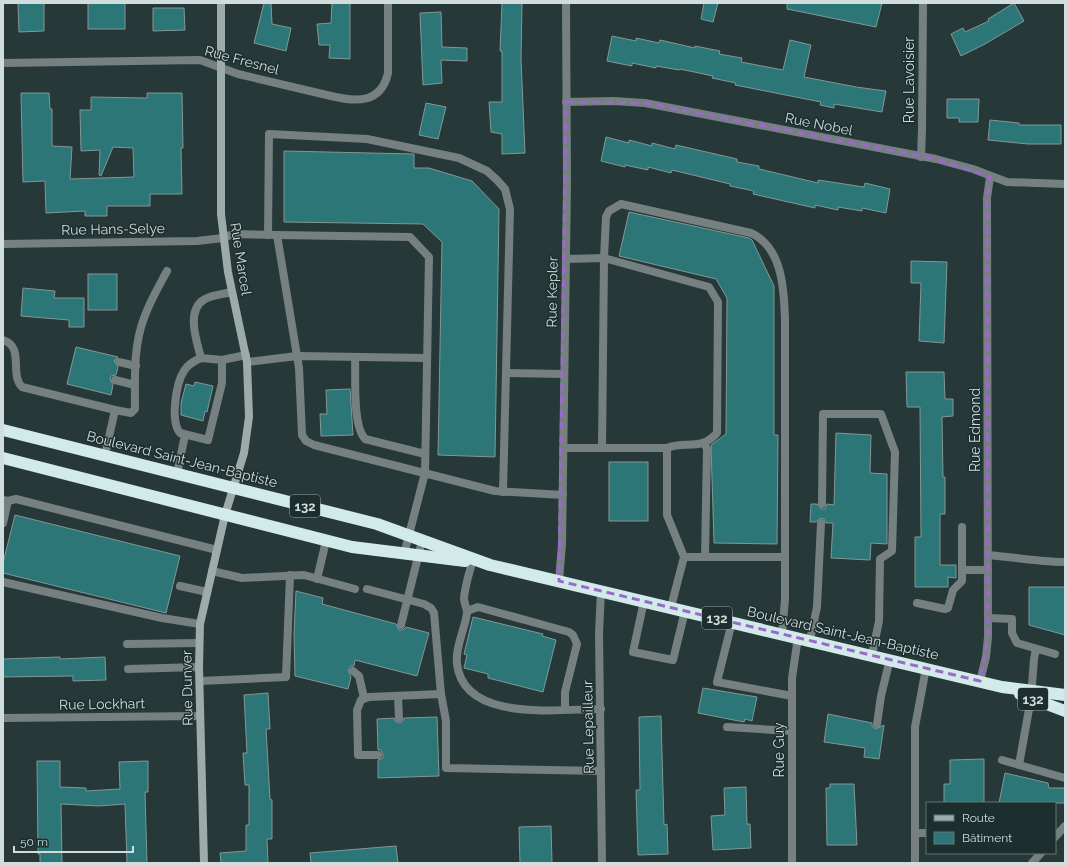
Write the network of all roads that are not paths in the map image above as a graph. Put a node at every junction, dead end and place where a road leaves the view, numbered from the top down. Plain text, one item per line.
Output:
1 (221, 3) edge
2 (388, 3) edge
3 (566, 3) edge
4 (923, 3) edge
5 (3, 62) edge
6 (221, 67) junction
7 (566, 102) junction
8 (921, 157) junction
9 (990, 177) junction
10 (1065, 184) edge
11 (268, 235) junction
12 (277, 235) junction
13 (223, 238) junction
14 (3, 244) edge
15 (604, 258) junction
16 (566, 259) junction
17 (167, 271) dead end
18 (232, 292) junction
19 (3, 340) edge
20 (297, 356) junction
21 (356, 357) junction
22 (201, 358) junction
23 (246, 358) junction
24 (427, 358) junction
25 (222, 360) junction
26 (119, 362) dead end
27 (136, 366) junction
28 (506, 373) junction
29 (564, 374) junction
30 (114, 380) dead end
31 (135, 385) junction
32 (115, 410) junction
33 (3, 430) edge
34 (185, 435) junction
35 (704, 442) junction
36 (563, 448) junction
37 (602, 448) junction
38 (667, 448) junction
39 (425, 454) junction
40 (105, 455) junction
41 (3, 458) edge
42 (425, 473) junction
43 (177, 474) junction
44 (234, 488) junction
45 (503, 492) junction
46 (563, 495) junction
47 (6, 500) edge
48 (822, 504) dead end
49 (225, 514) junction
50 (3, 522) edge
51 (821, 522) dead end
52 (962, 527) dead end
53 (409, 536) junction
54 (326, 541) junction
55 (422, 541) junction
56 (217, 550) junction
57 (404, 554) junction
58 (988, 555) junction
59 (419, 556) junction
60 (784, 556) junction
61 (705, 557) junction
62 (684, 558) junction
63 (473, 560) junction
64 (1063, 562) dead end
65 (962, 570) junction
66 (988, 570) junction
67 (212, 571) junction
68 (290, 575) junction
69 (316, 579) junction
70 (559, 581) junction
71 (3, 582) edge
72 (180, 586) dead end
73 (367, 589) dead end
74 (355, 590) dead end
75 (601, 591) junction
76 (207, 592) junction
77 (408, 600) junction
78 (644, 601) junction
79 (917, 603) dead end
80 (671, 607) junction
81 (685, 611) junction
82 (467, 612) junction
83 (988, 618) junction
84 (732, 622) junction
85 (200, 624) junction
86 (401, 625) dead end
87 (782, 634) junction
88 (804, 639) junction
89 (199, 643) junction
90 (127, 644) dead end
91 (1036, 649) junction
92 (1055, 654) dead end
93 (872, 655) junction
94 (890, 659) junction
95 (199, 667) junction
96 (926, 668) junction
97 (128, 669) dead end
98 (353, 671) dead end
99 (200, 681) junction
100 (980, 681) junction
101 (441, 694) junction
102 (1031, 694) junction
103 (1065, 695) edge
104 (398, 696) junction
105 (792, 696) junction
106 (364, 698) junction
107 (565, 709) junction
108 (601, 709) junction
109 (1065, 711) edge
110 (200, 716) junction
111 (3, 718) edge
112 (399, 718) dead end
113 (877, 724) dead end
114 (727, 727) dead end
115 (792, 731) junction
116 (378, 755) dead end
117 (1002, 760) dead end
118 (1019, 765) junction
119 (601, 771) junction
120 (1065, 778) edge
121 (1065, 826) edge
122 (915, 833) junction
123 (926, 833) edge
124 (1056, 836) edge
125 (1040, 854) edge
126 (204, 863) edge
127 (602, 863) edge
128 (792, 863) edge
129 (915, 863) edge
130 (1032, 863) edge

1 - 6 street, Rue Marcel
2 - 6 street, Rue Fresnel
3 - 7 street, Rue Kepler
4 - 8 street, Rue Lavoisier
5 - 6 street, Rue Fresnel
6 - 13 street, Rue Marcel
7 - 8 street, Rue Nobel
7 - 16 street, Rue Kepler
8 - 9 street, Rue Nobel
9 - 10 street, Rue Nobel
9 - 58 street, Rue Edmond
11 - 12 street, Rue Hans-Selye
11 - 13 street, Rue Hans-Selye
11 - 28 street
12 - 20 street
12 - 24 street, Rue Hans-Selye
13 - 14 street, Rue Hans-Selye
13 - 18 street, Rue Marcel
15 - 16 street
15 - 35 street
15 - 37 street
15 - 60 street
16 - 29 street, Rue Kepler
17 - 27 street
18 - 22 street
18 - 23 street, Rue Marcel
19 - 32 street
20 - 21 street
20 - 23 street
20 - 42 street
21 - 24 street
21 - 39 street
22 - 25 street
22 - 34 street
23 - 25 street
23 - 44 street, Rue Marcel
24 - 39 street, Rue Hans-Selye
25 - 34 street
26 - 27 street
27 - 31 street
28 - 29 street
28 - 45 street
29 - 36 street, Rue Kepler
30 - 31 street
31 - 32 street
32 - 40 street
33 - 40 highway, Boulevard Saint-Jean-Baptiste / 132
34 - 43 street
35 - 38 street
35 - 61 street
36 - 37 street
36 - 46 street, Rue Kepler
37 - 38 street
38 - 62 street
39 - 42 street, Rue Hans-Selye
40 - 43 highway, Boulevard Saint-Jean-Baptiste / 132
41 - 49 highway, Boulevard Saint-Jean-Baptiste / 132
42 - 45 street
42 - 53 street, Rue Hans-Selye
43 - 44 highway, Boulevard Saint-Jean-Baptiste / 132
44 - 49 street, Rue Marcel
44 - 53 highway, Boulevard Saint-Jean-Baptiste / 132
45 - 46 street
46 - 70 street, Rue Kepler
47 - 50 street
47 - 56 street
48 - 93 street
49 - 54 highway, Boulevard Saint-Jean-Baptiste / 132
49 - 56 street, Rue Dunver
51 - 88 street, Rue Guy
52 - 65 street
53 - 55 highway, Boulevard Saint-Jean-Baptiste / 132
53 - 57 street, Rue Hans-Selye
54 - 57 highway, Boulevard Saint-Jean-Baptiste / 132
54 - 69 street
55 - 59 street
55 - 63 highway, Boulevard Saint-Jean-Baptiste / 132
56 - 67 street, Rue Dunver
57 - 59 highway, Boulevard Saint-Jean-Baptiste / 132
58 - 64 street
58 - 66 street, Rue Edmond
59 - 63 highway, Boulevard Saint-Jean-Baptiste / 132
59 - 77 street
60 - 61 street
60 - 87 street
61 - 62 street
62 - 80 street
63 - 70 highway, Boulevard Saint-Jean-Baptiste / 132
63 - 82 street
65 - 66 street
65 - 79 street
66 - 83 street, Rue Edmond
67 - 68 street
67 - 76 street, Rue Dunver
68 - 69 street
68 - 99 street
69 - 74 street
70 - 75 highway, Boulevard Saint-Jean-Baptiste / 132
71 - 85 street
72 - 76 street
73 - 77 street
75 - 78 highway, Boulevard Saint-Jean-Baptiste / 132
75 - 108 street, Rue Lepailleur
76 - 85 street, Rue Dunver
77 - 86 street
77 - 101 street
78 - 80 highway, Boulevard Saint-Jean-Baptiste / 132
78 - 81 street
80 - 81 highway, Boulevard Saint-Jean-Baptiste / 132
81 - 84 highway, Boulevard Saint-Jean-Baptiste / 132
82 - 107 street
82 - 107 street
83 - 91 street
83 - 100 street, Rue Edmond
84 - 87 highway, Boulevard Saint-Jean-Baptiste / 132
84 - 105 street
85 - 89 street, Rue Dunver
87 - 88 highway, Boulevard Saint-Jean-Baptiste / 132
88 - 93 highway, Boulevard Saint-Jean-Baptiste / 132
88 - 105 street, Rue Guy
89 - 90 street
89 - 95 street, Rue Dunver
91 - 92 street
91 - 102 street
93 - 94 highway, Boulevard Saint-Jean-Baptiste / 132
94 - 96 highway, Boulevard Saint-Jean-Baptiste / 132
94 - 113 street
95 - 97 street
95 - 99 street, Rue Dunver
96 - 100 highway, Boulevard Saint-Jean-Baptiste / 132
96 - 122 street
98 - 106 street
99 - 110 street, Rue Dunver
100 - 102 highway, Boulevard Saint-Jean-Baptiste / 132
101 - 104 street
101 - 119 street
102 - 103 highway, Boulevard Saint-Jean-Baptiste / 132
102 - 109 highway, Boulevard Saint-Jean-Baptiste / 132
102 - 118 street
104 - 106 street
104 - 112 street
105 - 115 street, Rue Guy
106 - 116 street
107 - 108 street
108 - 119 street, Rue Lepailleur
110 - 111 street, Rue Lockhart
110 - 126 street, Rue Dunver
114 - 115 street
115 - 128 street, Rue Guy
117 - 118 street
118 - 120 street
119 - 127 street, Rue Lepailleur
121 - 124 street
122 - 123 street
122 - 129 street
125 - 130 street

